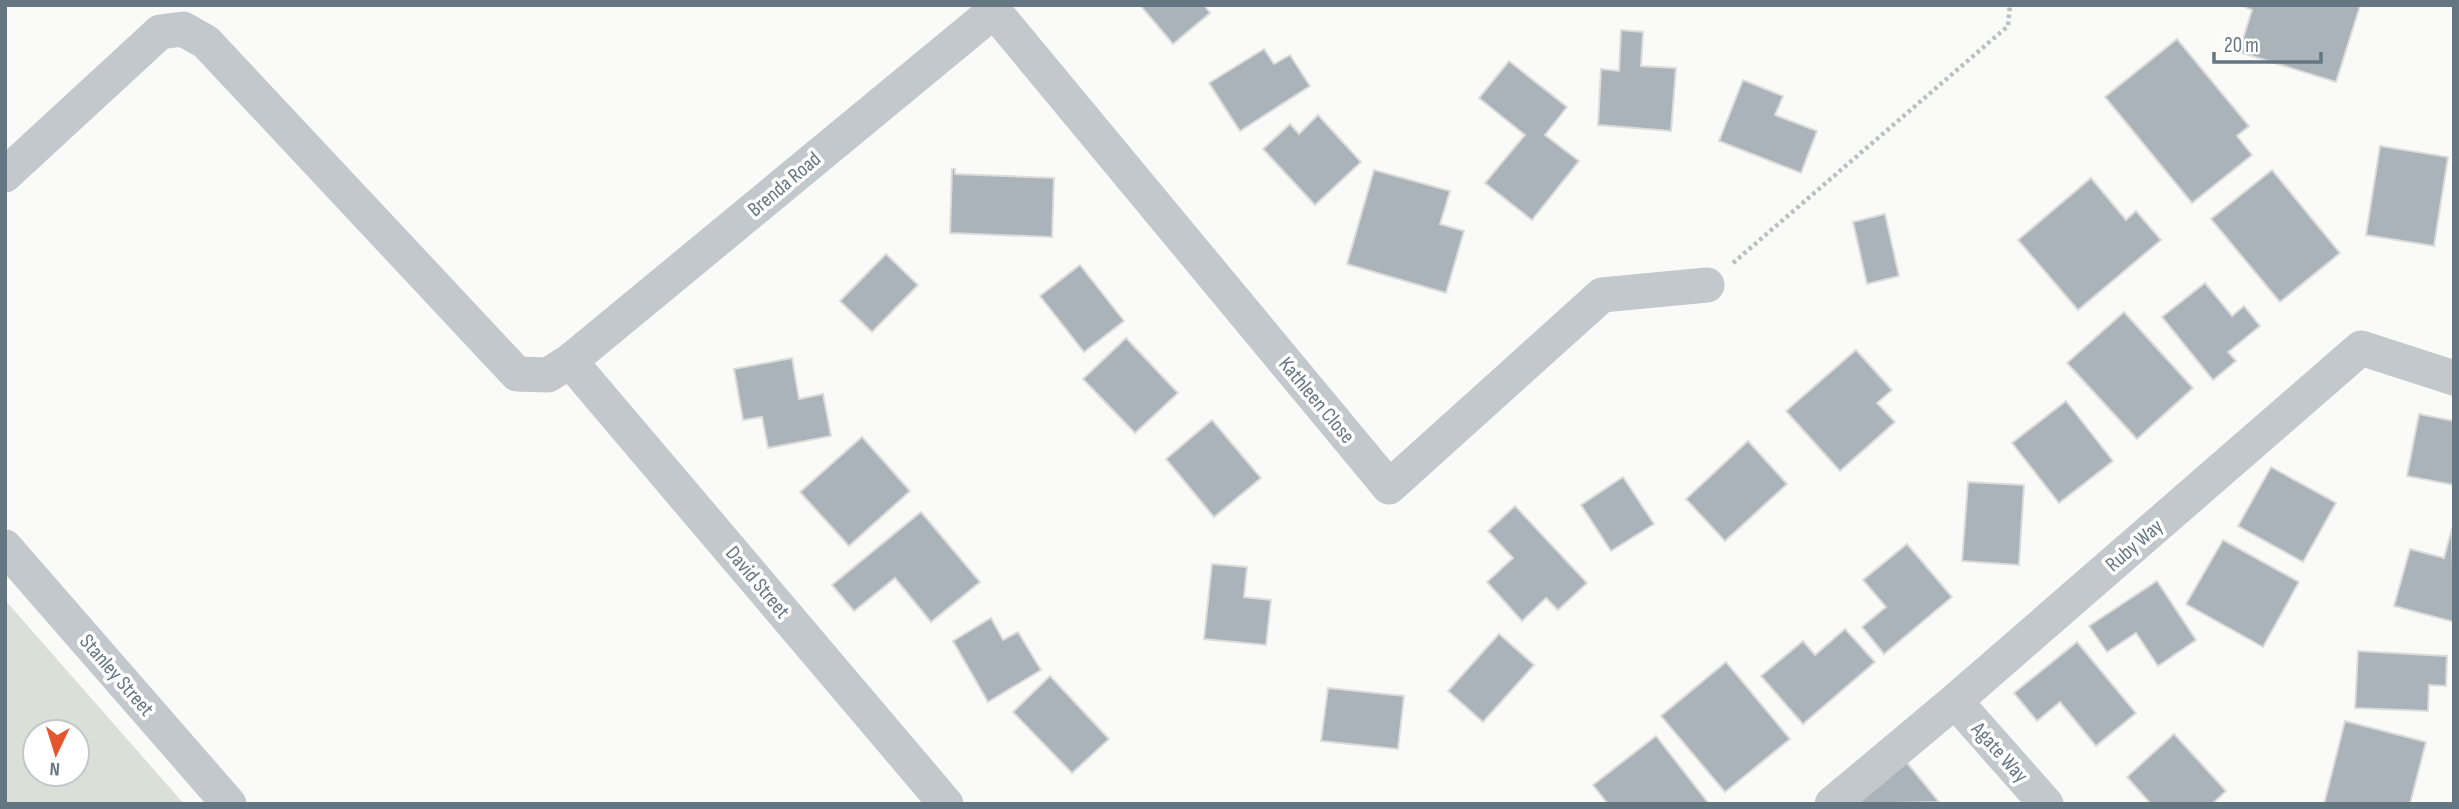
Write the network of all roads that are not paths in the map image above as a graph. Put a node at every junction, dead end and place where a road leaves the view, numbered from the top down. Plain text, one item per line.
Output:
1 (993, 8) edge
2 (5, 175) edge
3 (1707, 285) road end
4 (569, 361) junction
5 (2454, 378) edge
6 (5, 547) edge
7 (1955, 701) junction
8 (229, 804) edge
9 (946, 804) edge
10 (1832, 804) edge
11 (2046, 804) edge

1 - 3 street, Kathleen Close
1 - 4 street, Brenda Road
2 - 4 street, Brenda Road
4 - 9 street, David Street
5 - 7 street, Ruby Way
6 - 8 street, Stanley Street
7 - 10 street, Ruby Way
7 - 11 street, Agate Way

